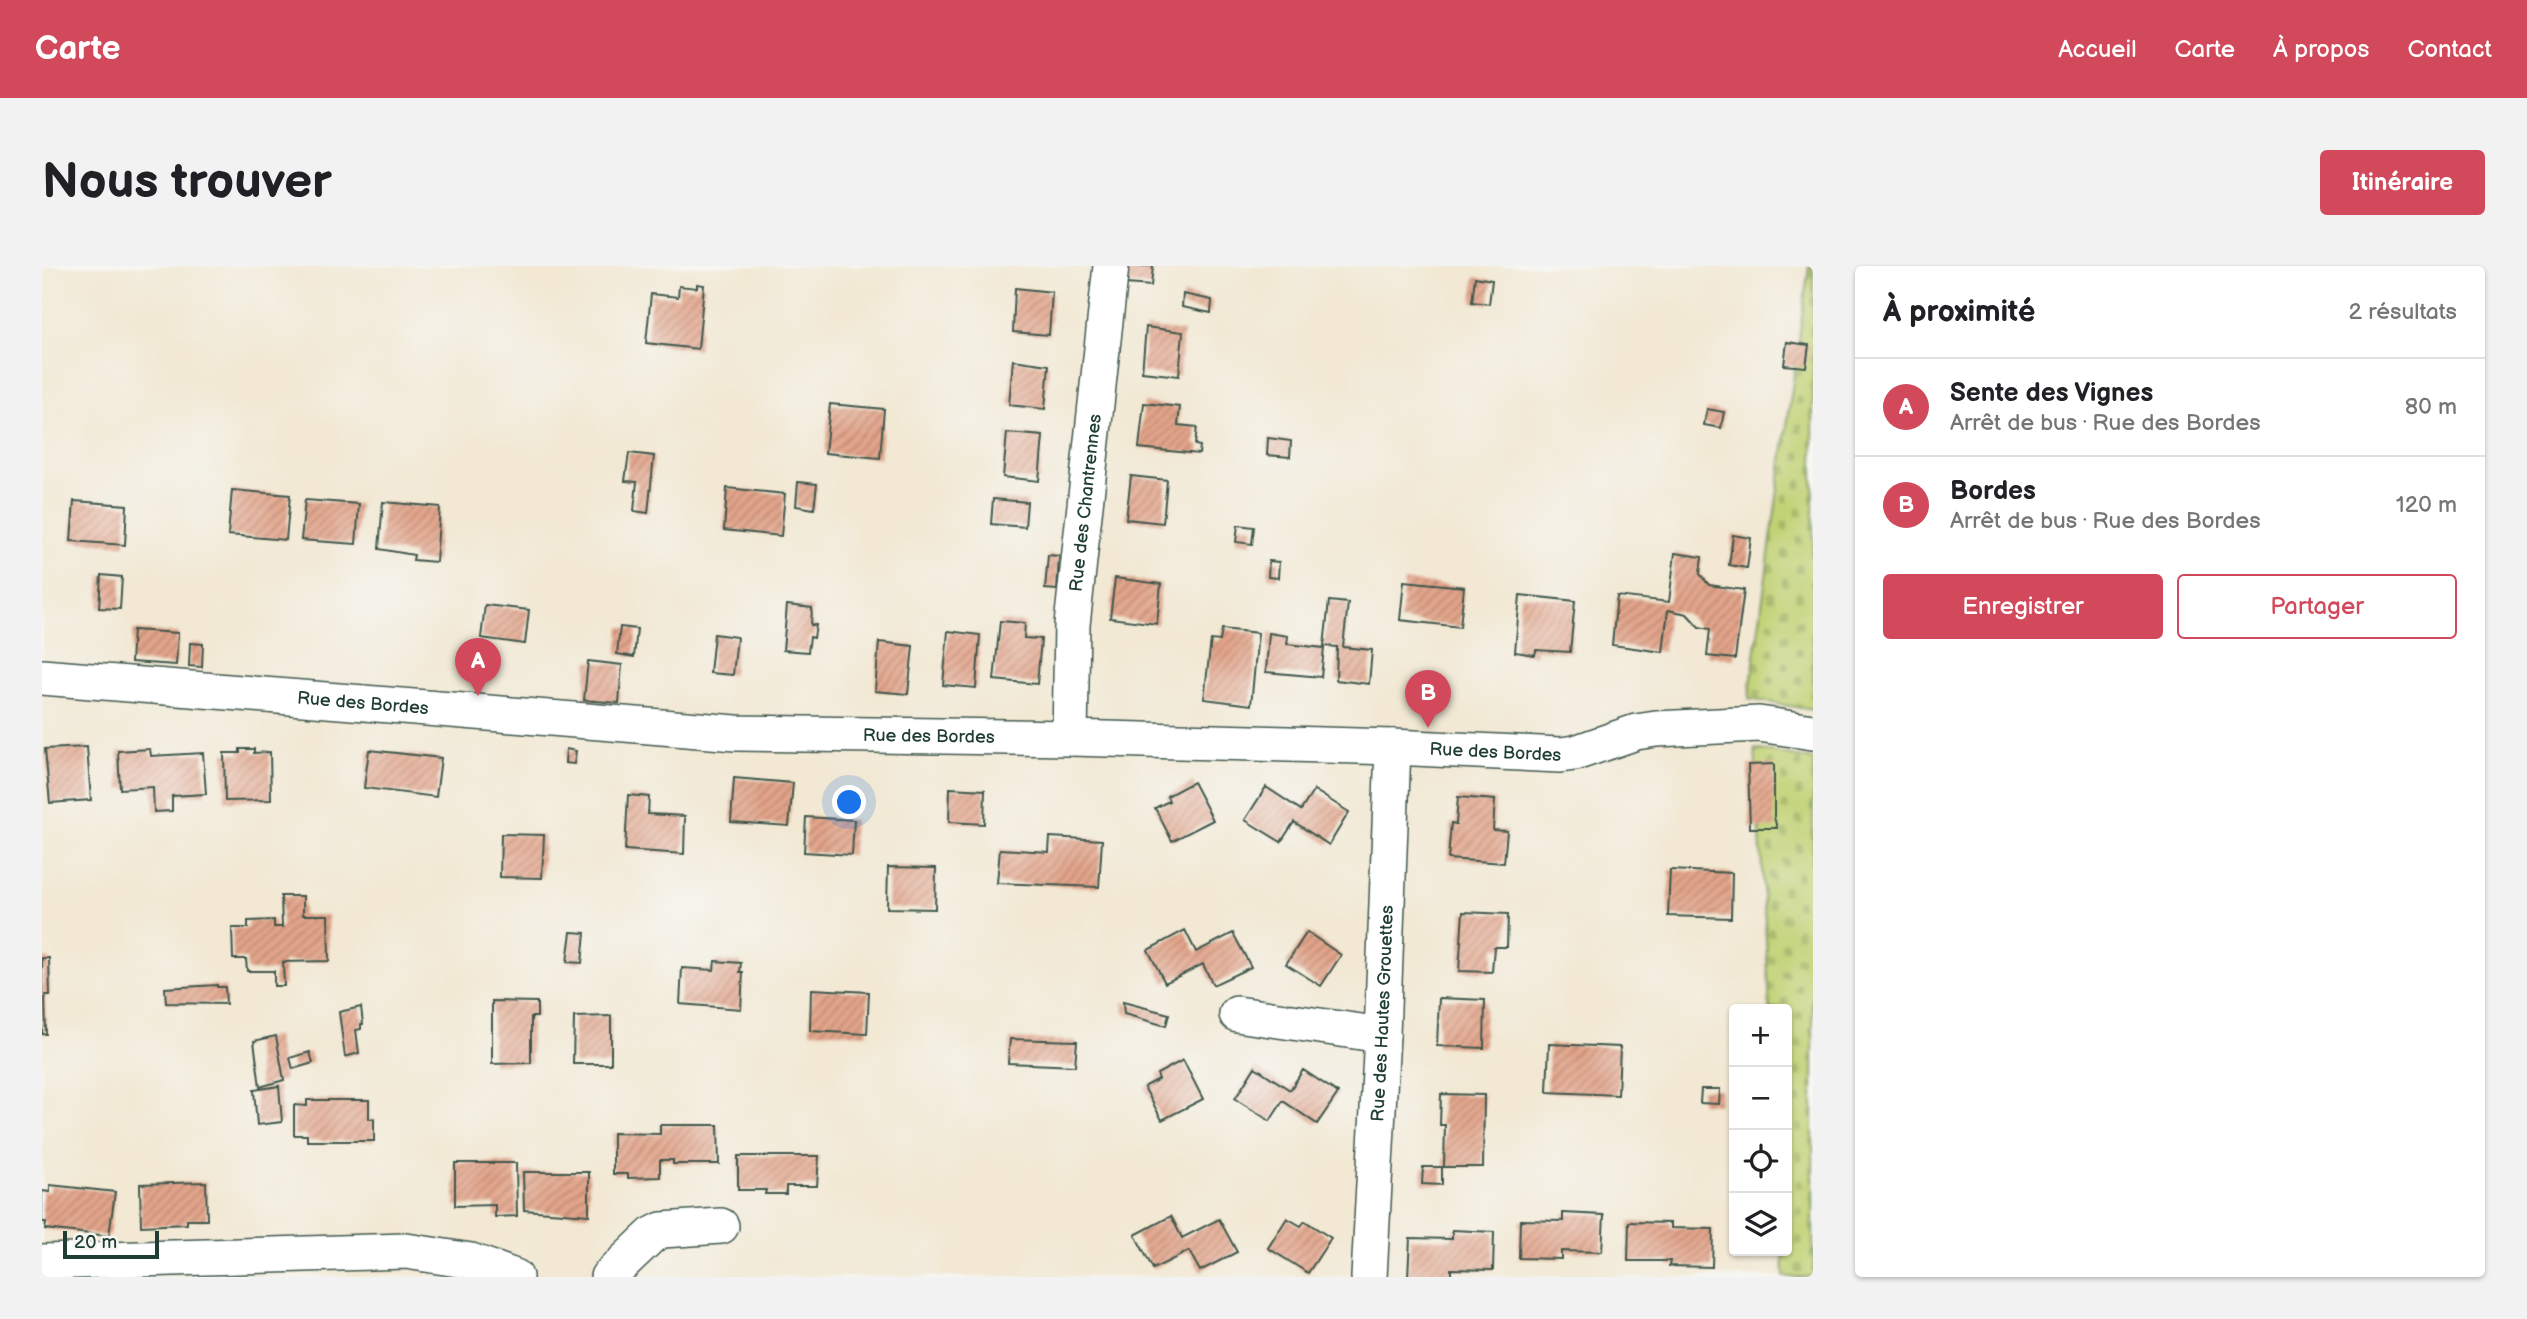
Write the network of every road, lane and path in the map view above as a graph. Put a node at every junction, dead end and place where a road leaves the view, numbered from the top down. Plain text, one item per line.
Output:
1 (1111, 266) edge
2 (42, 677) edge
3 (1813, 732) edge
4 (1070, 738) junction
5 (1393, 747) junction
6 (1237, 1014) dead end
7 (1382, 1035) junction
8 (721, 1226) dead end
9 (42, 1262) edge
10 (516, 1277) edge
11 (607, 1277) edge
12 (1369, 1277) edge

1 - 4 street, Rue des Chantrennes
2 - 4 street, Rue des Bordes
3 - 5 street, Rue des Bordes
4 - 5 street, Rue des Bordes
5 - 7 street, Rue des Hautes Grouettes
6 - 7 street
7 - 12 street, Rue des Hautes Grouettes
8 - 11 street
9 - 10 street

